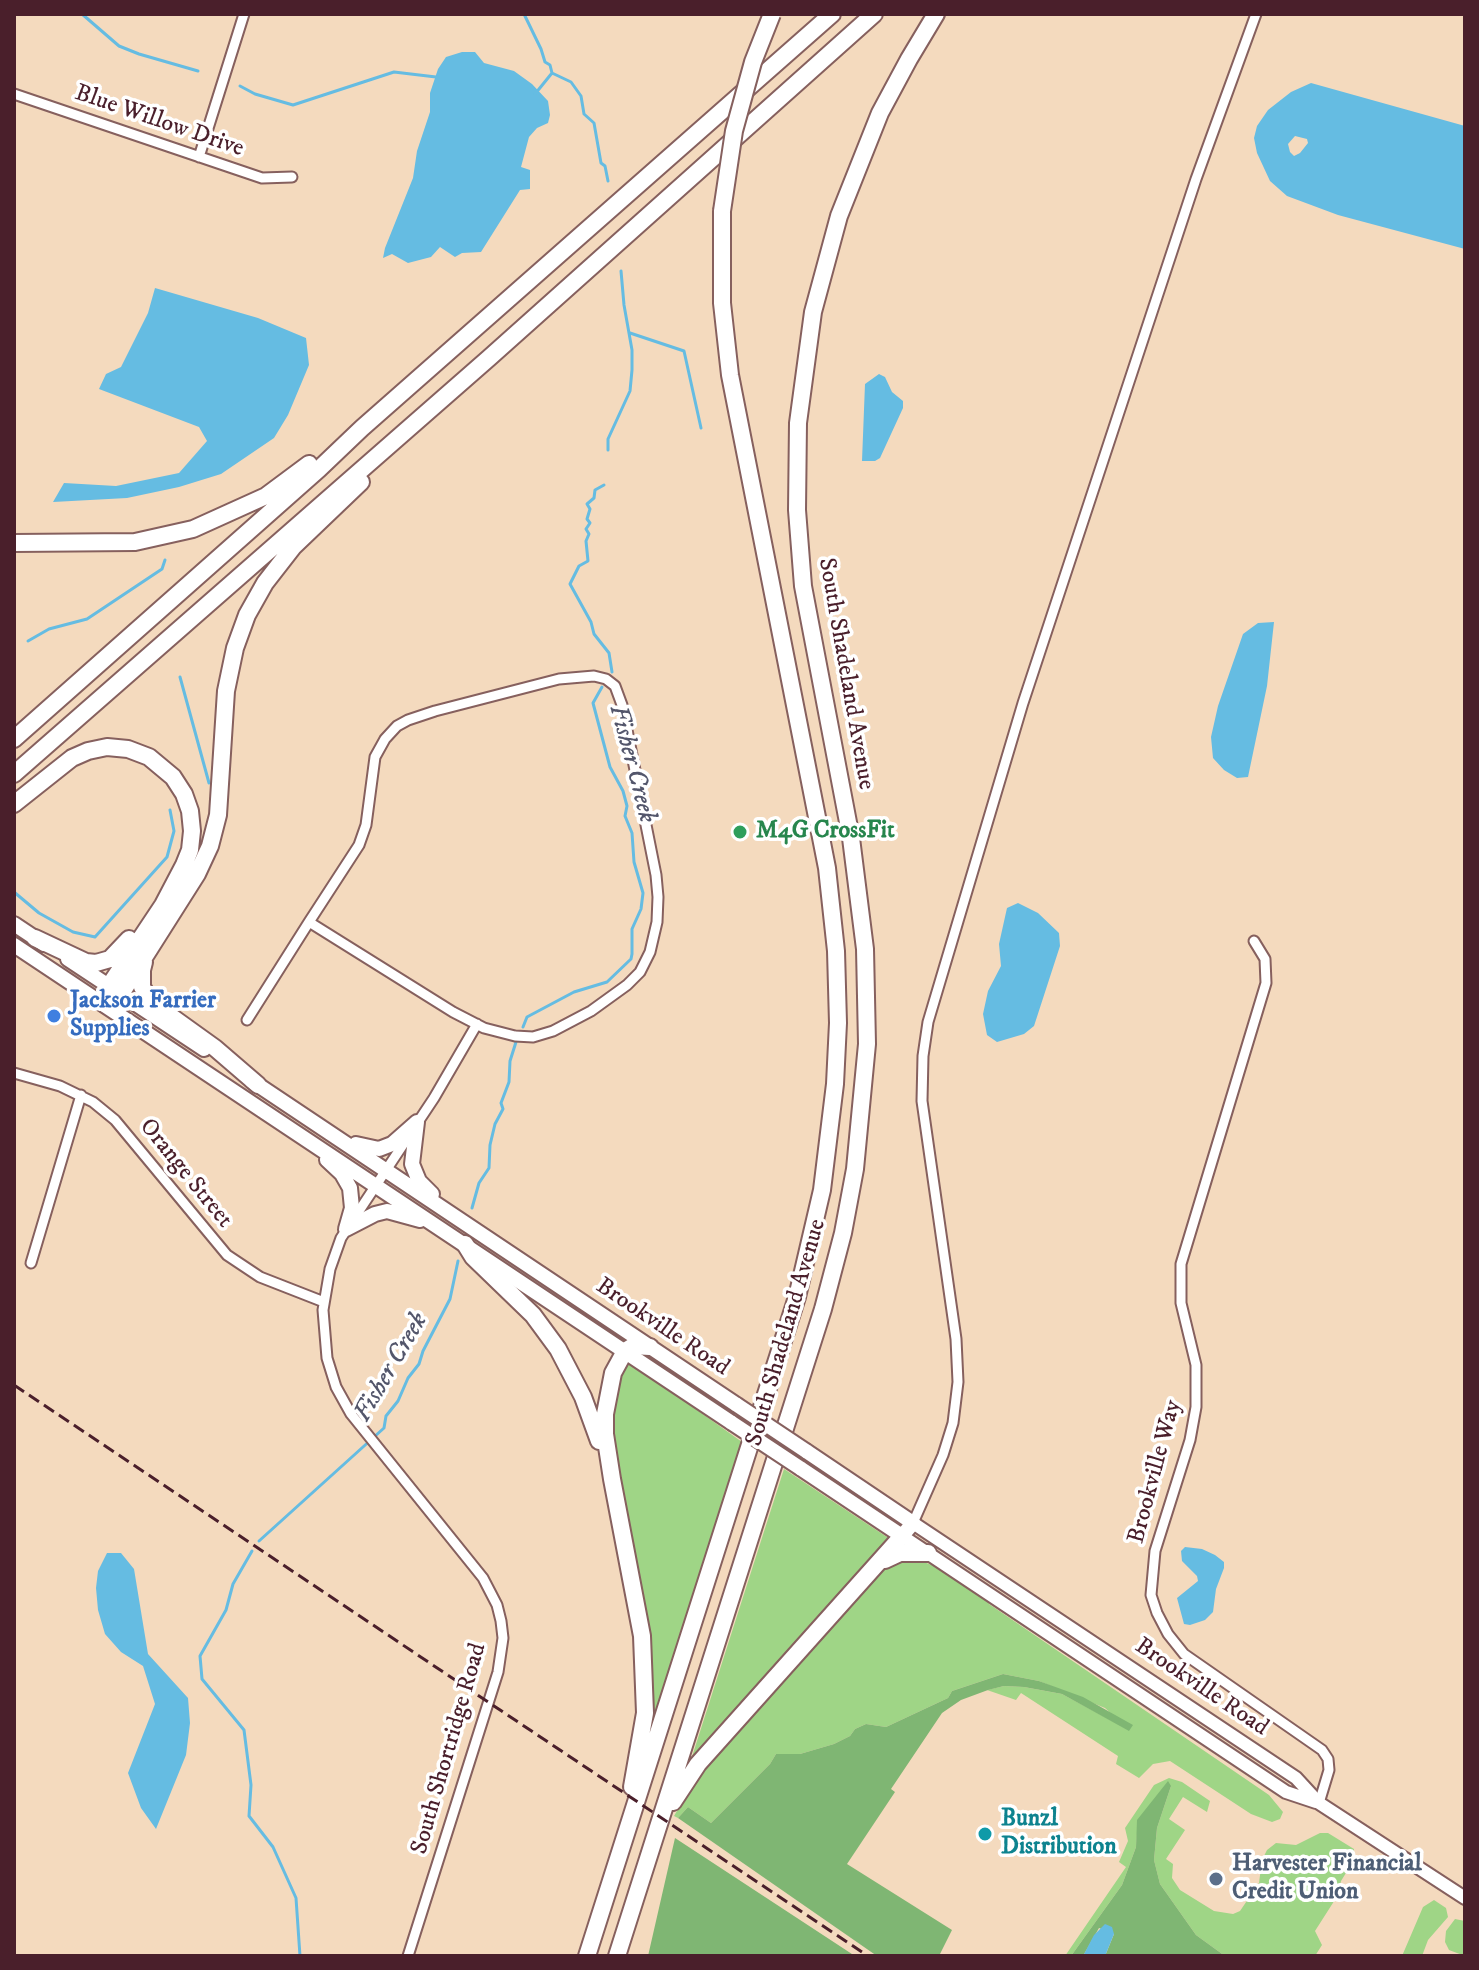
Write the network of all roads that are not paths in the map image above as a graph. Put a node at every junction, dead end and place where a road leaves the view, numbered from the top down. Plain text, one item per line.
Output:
1 (244, 14) edge
2 (772, 14) edge
3 (823, 14) edge
4 (832, 14) edge
5 (874, 14) edge
6 (936, 14) edge
7 (1256, 14) edge
8 (785, 54) junction
9 (14, 94) edge
10 (199, 157) junction
11 (292, 177) dead end
12 (422, 416) junction
13 (362, 428) junction
14 (14, 543) edge
15 (14, 739) edge
16 (14, 774) edge
17 (14, 804) edge
18 (181, 872) junction
19 (309, 922) junction
20 (14, 924) edge
21 (35, 938) junction
22 (1254, 941) dead end
23 (14, 945) edge
24 (147, 952) junction
25 (115, 990) junction
26 (105, 1004) junction
27 (247, 1020) dead end
28 (477, 1024) junction
29 (14, 1073) edge
30 (258, 1085) junction
31 (81, 1095) junction
32 (417, 1122) junction
33 (332, 1135) junction
34 (305, 1137) junction
35 (386, 1171) junction
36 (377, 1185) junction
37 (445, 1209) junction
38 (432, 1222) junction
39 (346, 1229) junction
40 (465, 1244) junction
41 (31, 1263) dead end
42 (324, 1302) junction
43 (650, 1347) junction
44 (625, 1351) junction
45 (612, 1479) junction
46 (908, 1529) junction
47 (928, 1553) junction
48 (877, 1565) junction
49 (1319, 1803) junction
50 (645, 1866) junction
51 (616, 1867) junction
52 (1465, 1898) edge
53 (408, 1956) edge
54 (587, 1956) edge
55 (617, 1956) edge

1 - 10 street
2 - 51 highway, South Shadeland Avenue, bridge
3 - 8 highway
4 - 8 highway
5 - 12 highway
6 - 50 highway, South Shadeland Avenue
7 - 46 street
8 - 13 highway
9 - 10 street, Blue Willow Drive
10 - 11 street, Blue Willow Drive
12 - 16 highway
12 - 24 highway
13 - 14 highway
13 - 15 highway
17 - 18 highway
18 - 21 highway
18 - 25 highway
19 - 27 street
19 - 28 street
19 - 28 street
20 - 21 main road, Brookville Road
21 - 25 main road, Brookville Road
22 - 49 street, Brookville Way
23 - 26 main road, Brookville Road
24 - 25 highway
24 - 30 highway
25 - 26 highway
25 - 30 main road, Brookville Road
26 - 34 main road, Brookville Road
28 - 32 street, South Shortridge Road
29 - 31 street, Orange Street
30 - 33 main road, Brookville Road
31 - 41 street
31 - 42 street, Orange Street
32 - 33 main road
32 - 35 street, South Shortridge Road
32 - 37 main road
33 - 35 main road, Brookville Road
34 - 36 main road, Brookville Road
34 - 39 main road
35 - 36 street, South Shortridge Road
35 - 37 main road, Brookville Road
36 - 38 main road, Brookville Road
36 - 39 street, South Shortridge Road
37 - 43 main road, Brookville Road
38 - 39 main road
38 - 40 main road, Brookville Road
39 - 42 street, South Shortridge Road
40 - 44 main road, Brookville Road
40 - 45 highway
42 - 53 street, South Shortridge Road
43 - 44 highway
43 - 46 main road, Brookville Road, bridge
44 - 45 highway
44 - 46 main road, Brookville Road, bridge
45 - 51 highway
46 - 47 main road, Brookville Road
46 - 48 highway
46 - 49 main road, Brookville Road
47 - 48 highway
47 - 49 main road, Brookville Road
48 - 50 highway
49 - 52 main road, Brookville Road
50 - 55 highway, South Shadeland Avenue
51 - 54 highway, South Shadeland Avenue

